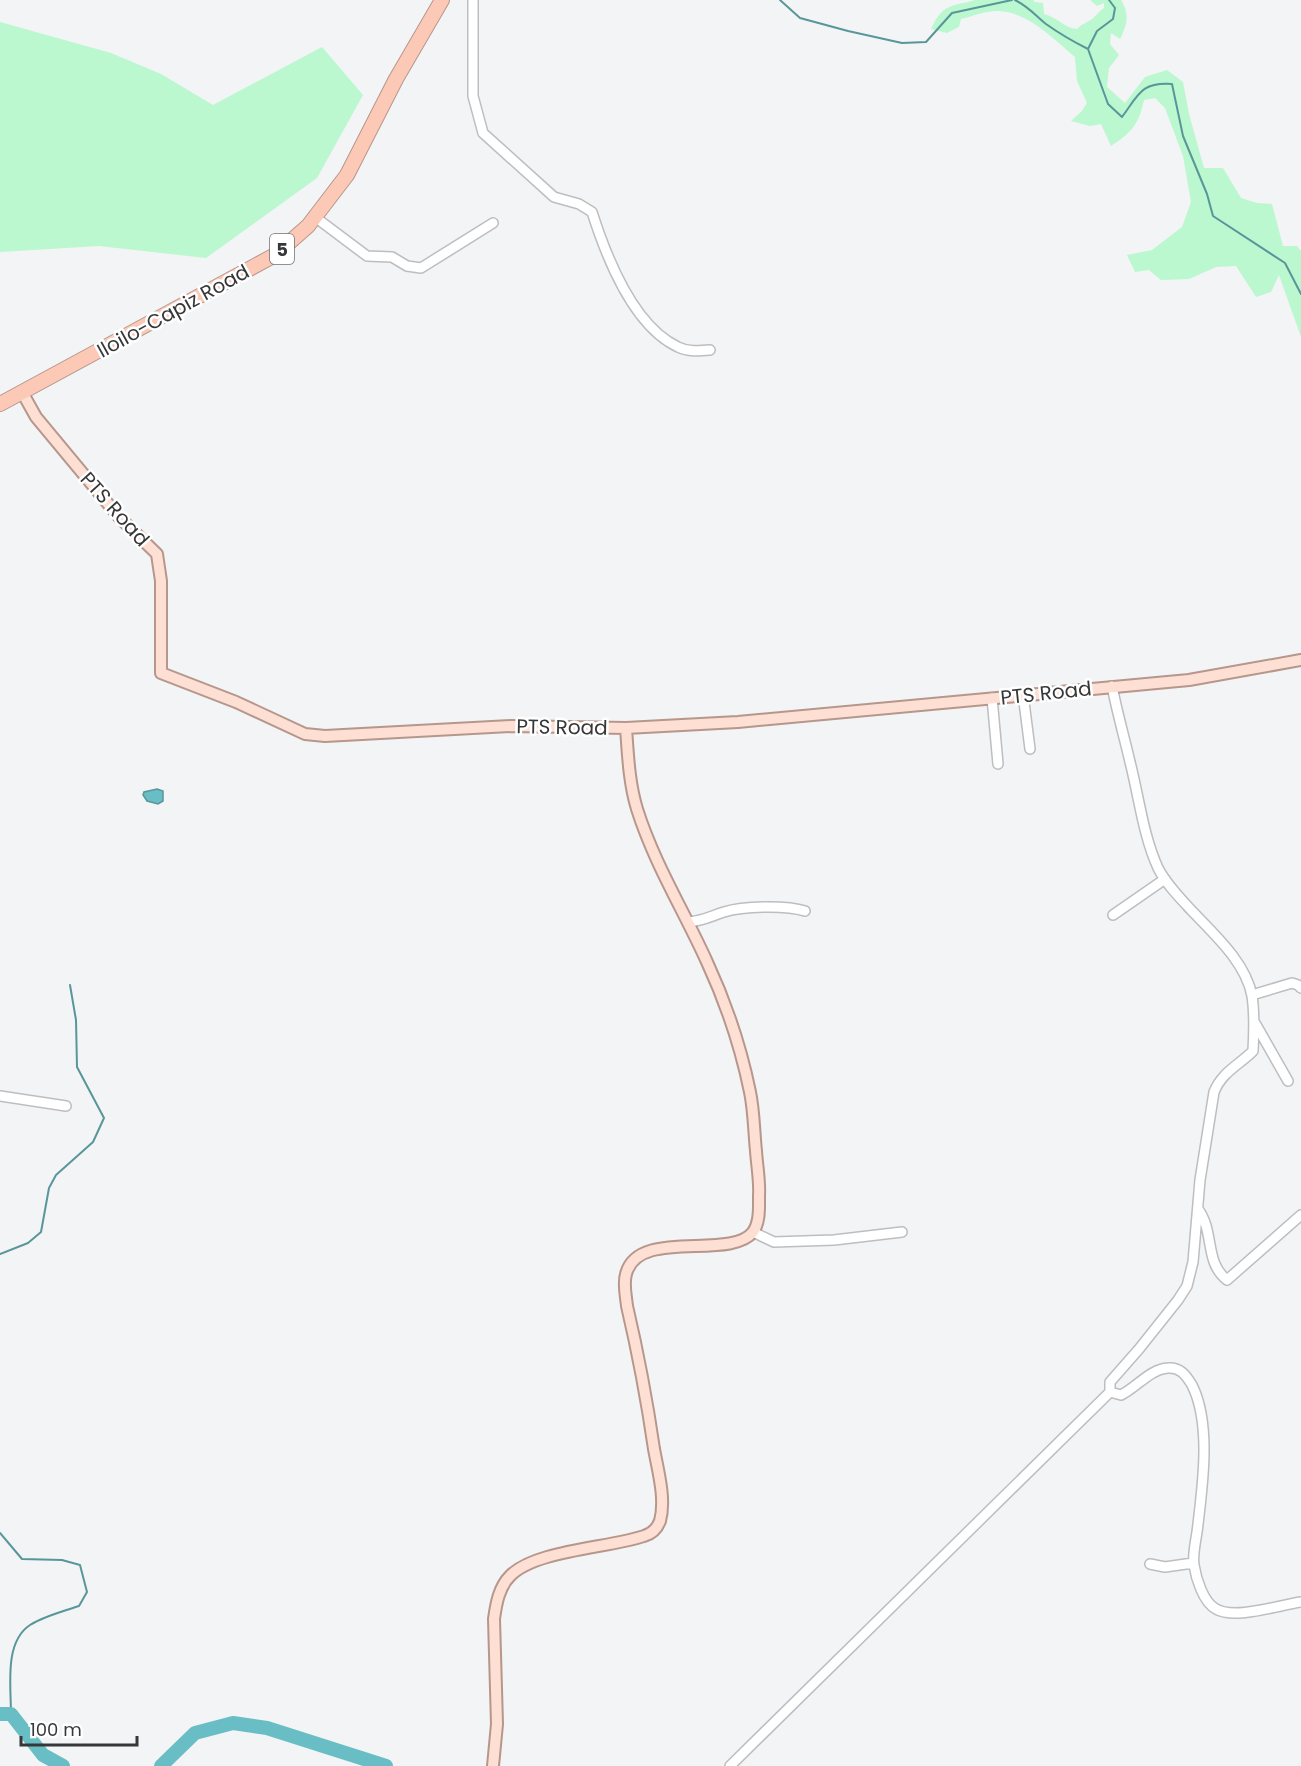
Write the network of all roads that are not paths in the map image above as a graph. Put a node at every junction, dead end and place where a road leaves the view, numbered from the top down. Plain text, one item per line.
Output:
1 (442, 0) edge
2 (473, 0) edge
3 (315, 217) junction
4 (493, 223) dead end
5 (710, 350) dead end
6 (22, 393) junction
7 (0, 404) edge
8 (1301, 660) edge
9 (1112, 686) junction
10 (1023, 694) junction
11 (992, 698) junction
12 (626, 728) junction
13 (1030, 749) dead end
14 (998, 764) dead end
15 (1165, 879) junction
16 (805, 911) dead end
17 (1113, 915) dead end
18 (688, 922) junction
19 (1301, 988) edge
20 (1252, 995) junction
21 (1254, 1022) junction
22 (1288, 1081) dead end
23 (0, 1096) edge
24 (66, 1106) dead end
25 (1198, 1209) junction
26 (1301, 1215) edge
27 (753, 1232) junction
28 (902, 1232) dead end
29 (1110, 1392) junction
30 (1193, 1563) junction
31 (1150, 1564) dead end
32 (1301, 1602) edge
33 (493, 1766) edge
34 (730, 1766) edge

1 - 3 highway, Iloilo-Capiz Road / 5
2 - 5 street
3 - 4 street
3 - 6 highway, Iloilo-Capiz Road / 5
6 - 7 highway, 5
6 - 12 main road, PTS Road
8 - 9 main road, PTS Road
9 - 10 main road, PTS Road
9 - 15 street
10 - 11 main road, PTS Road
10 - 13 street
11 - 12 main road, PTS Road
11 - 14 street
12 - 18 main road
15 - 17 street
15 - 20 street
16 - 18 street
18 - 27 main road
19 - 20 street
20 - 21 street
21 - 22 street
21 - 25 street
23 - 24 street
25 - 26 street
25 - 29 street
27 - 28 street
27 - 33 main road
29 - 30 street
29 - 34 street
30 - 31 street
30 - 32 street

